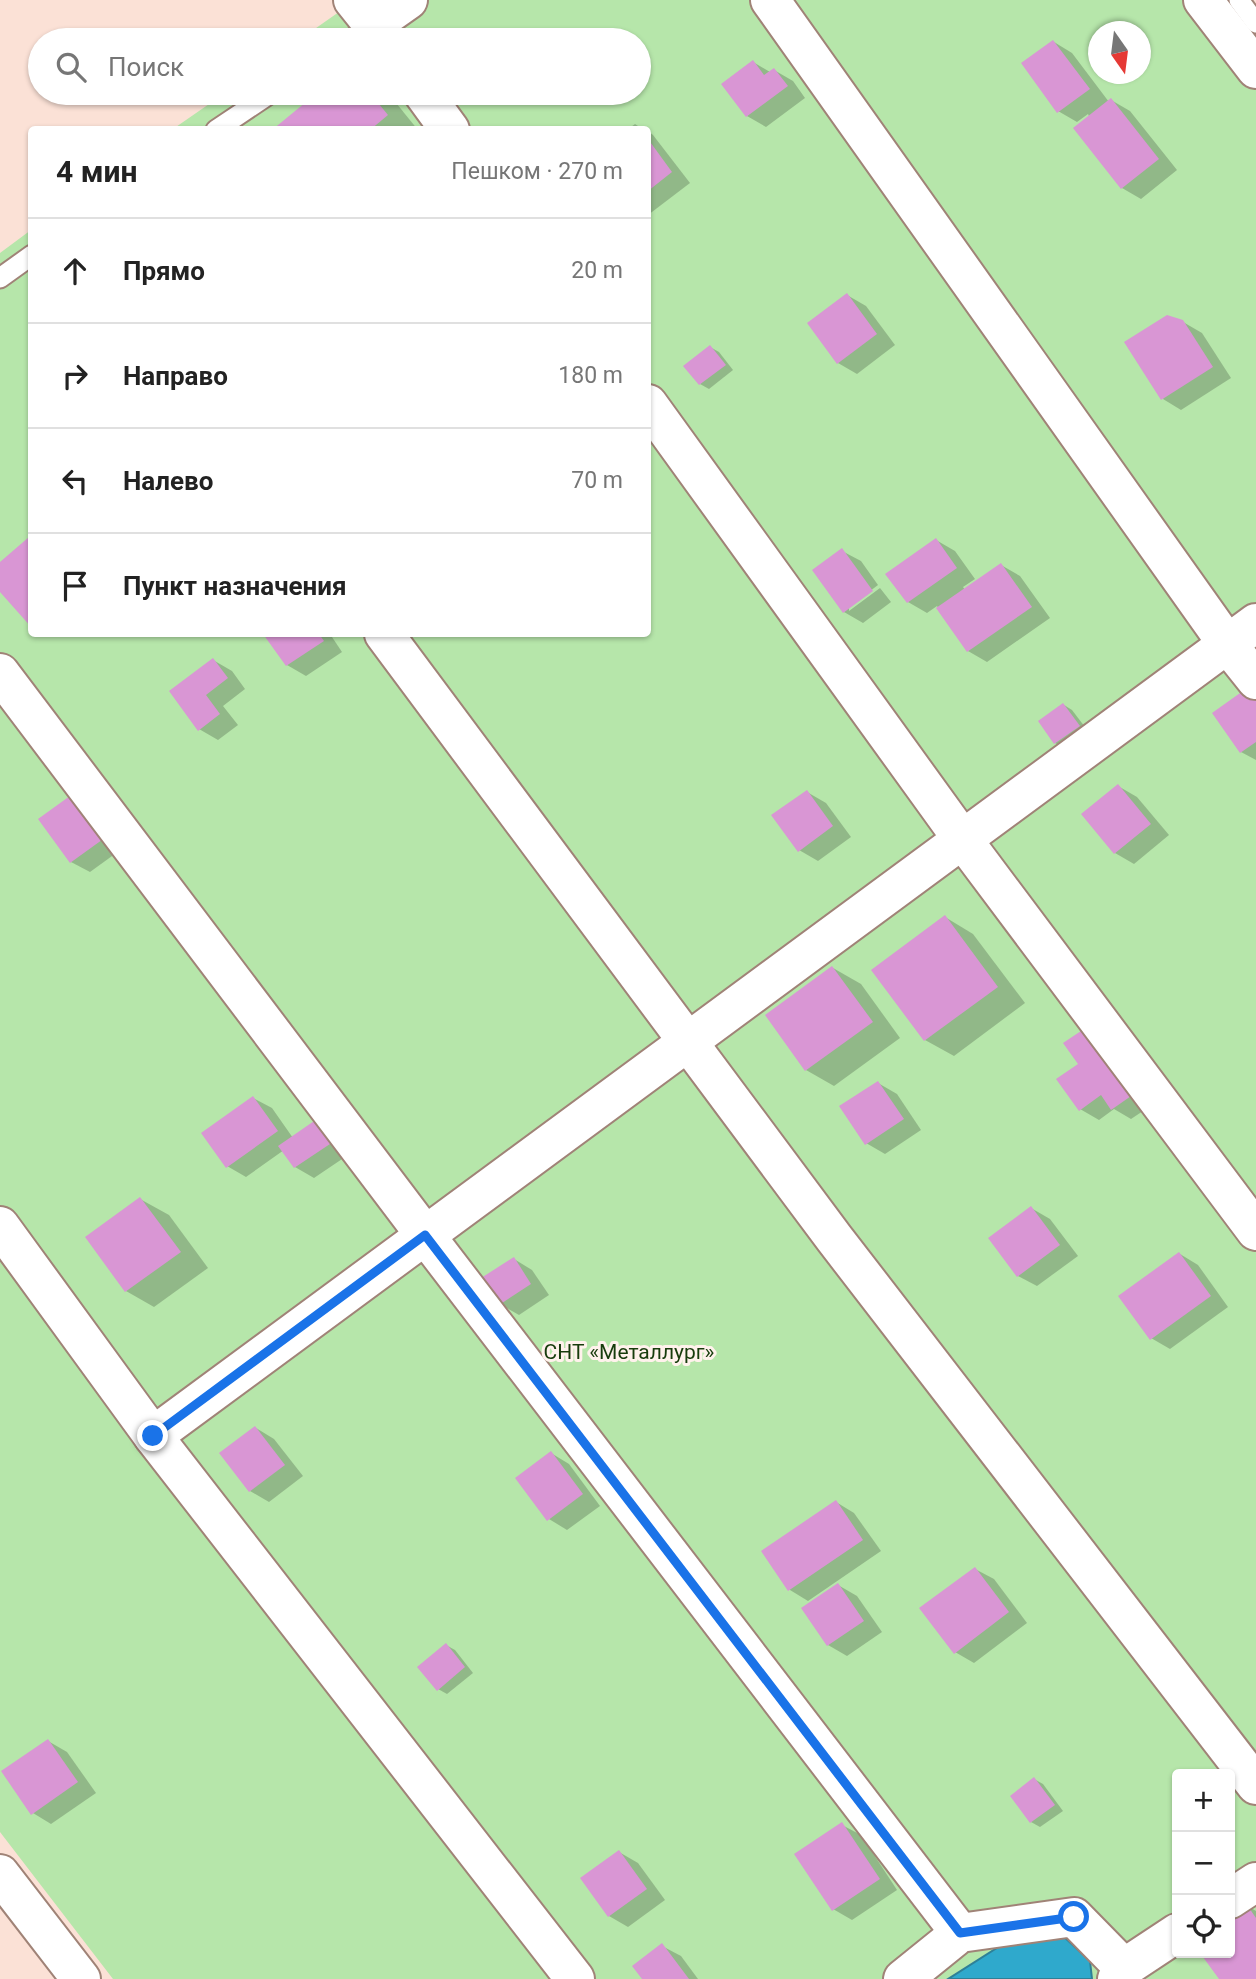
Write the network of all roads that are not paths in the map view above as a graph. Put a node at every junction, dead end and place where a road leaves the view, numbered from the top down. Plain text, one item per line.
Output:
1 (408, 0) edge
2 (770, 0) edge
3 (1203, 0) edge
4 (1238, 0) edge
5 (365, 26) edge
6 (1253, 48) edge
7 (253, 105) edge
8 (432, 105) edge
9 (222, 126) edge
10 (447, 126) edge
11 (28, 258) edge
12 (0, 278) edge
13 (651, 408) edge
14 (1242, 634) edge
15 (386, 637) edge
16 (0, 673) edge
17 (1256, 680) edge
18 (962, 840) junction
19 (689, 1041) junction
20 (0, 1226) edge
21 (1256, 1231) edge
22 (425, 1235) junction
23 (153, 1436) junction
24 (1256, 1785) edge
25 (0, 1874) edge
26 (1256, 1882) edge
27 (1235, 1896) edge
28 (960, 1933) junction
29 (1172, 1937) edge
30 (1120, 1974) edge
31 (81, 1979) edge
32 (575, 1979) edge
33 (902, 1979) edge

1 - 5 street
2 - 14 street
3 - 6 street
4 - 6 lane
7 - 9 lane
8 - 10 street
11 - 12 lane
13 - 18 street
14 - 17 street
14 - 18 street
15 - 19 street
16 - 22 street
18 - 19 street
18 - 21 street
19 - 22 street
19 - 24 street
20 - 23 street
22 - 23 street
22 - 28 street
23 - 32 street
25 - 31 street
26 - 27 street
28 - 30 street
28 - 33 street
29 - 30 street

